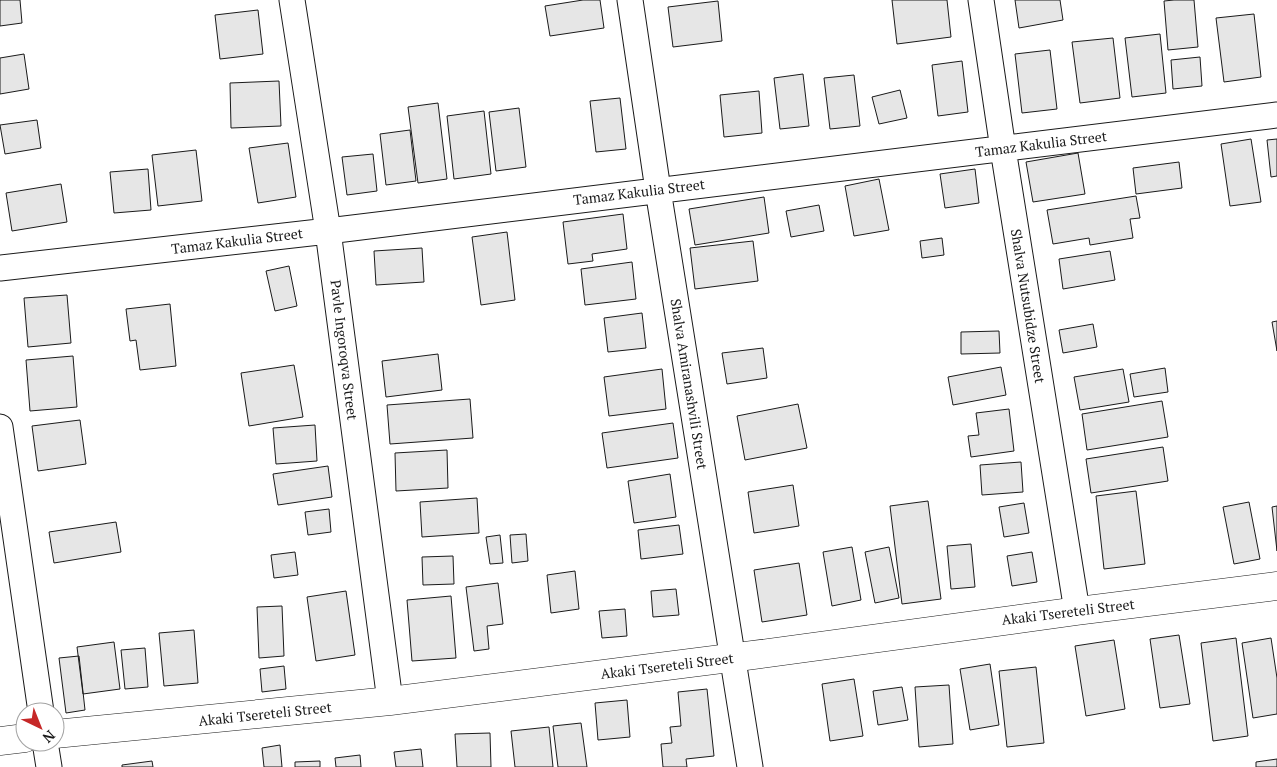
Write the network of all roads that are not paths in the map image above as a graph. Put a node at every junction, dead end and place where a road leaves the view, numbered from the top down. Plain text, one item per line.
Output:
1 (292, 0) edge
2 (630, 0) edge
3 (981, 0) edge
4 (1277, 115) edge
5 (1002, 149) junction
6 (658, 190) junction
7 (328, 231) junction
8 (0, 268) edge
9 (0, 427) edge
10 (1277, 586) edge
11 (1077, 611) junction
12 (733, 658) junction
13 (390, 701) junction
14 (40, 702) edge
15 (65, 733) edge
16 (15, 739) edge
17 (0, 741) edge
18 (47, 752) edge
19 (49, 767) edge
20 (750, 767) edge

1 - 7 street, Pavle Ingoroqva Street
2 - 6 street, Shalva Amiranashvili Street
3 - 5 street, Shalva Nutsubidze Street
4 - 5 street, Tamaz Kakulia Street
5 - 6 street, Tamaz Kakulia Street
5 - 11 street, Shalva Nutsubidze Street
6 - 7 street, Tamaz Kakulia Street
6 - 12 street, Shalva Amiranashvili Street
7 - 8 street, Tamaz Kakulia Street
7 - 13 street, Pavle Ingoroqva Street
9 - 14 street
10 - 11 main road, Akaki Tsereteli Street
11 - 12 main road, Akaki Tsereteli Street
12 - 13 main road, Akaki Tsereteli Street
12 - 20 street, Shalva Amiranashvili Street
13 - 15 main road, Akaki Tsereteli Street
16 - 17 main road
18 - 19 street

